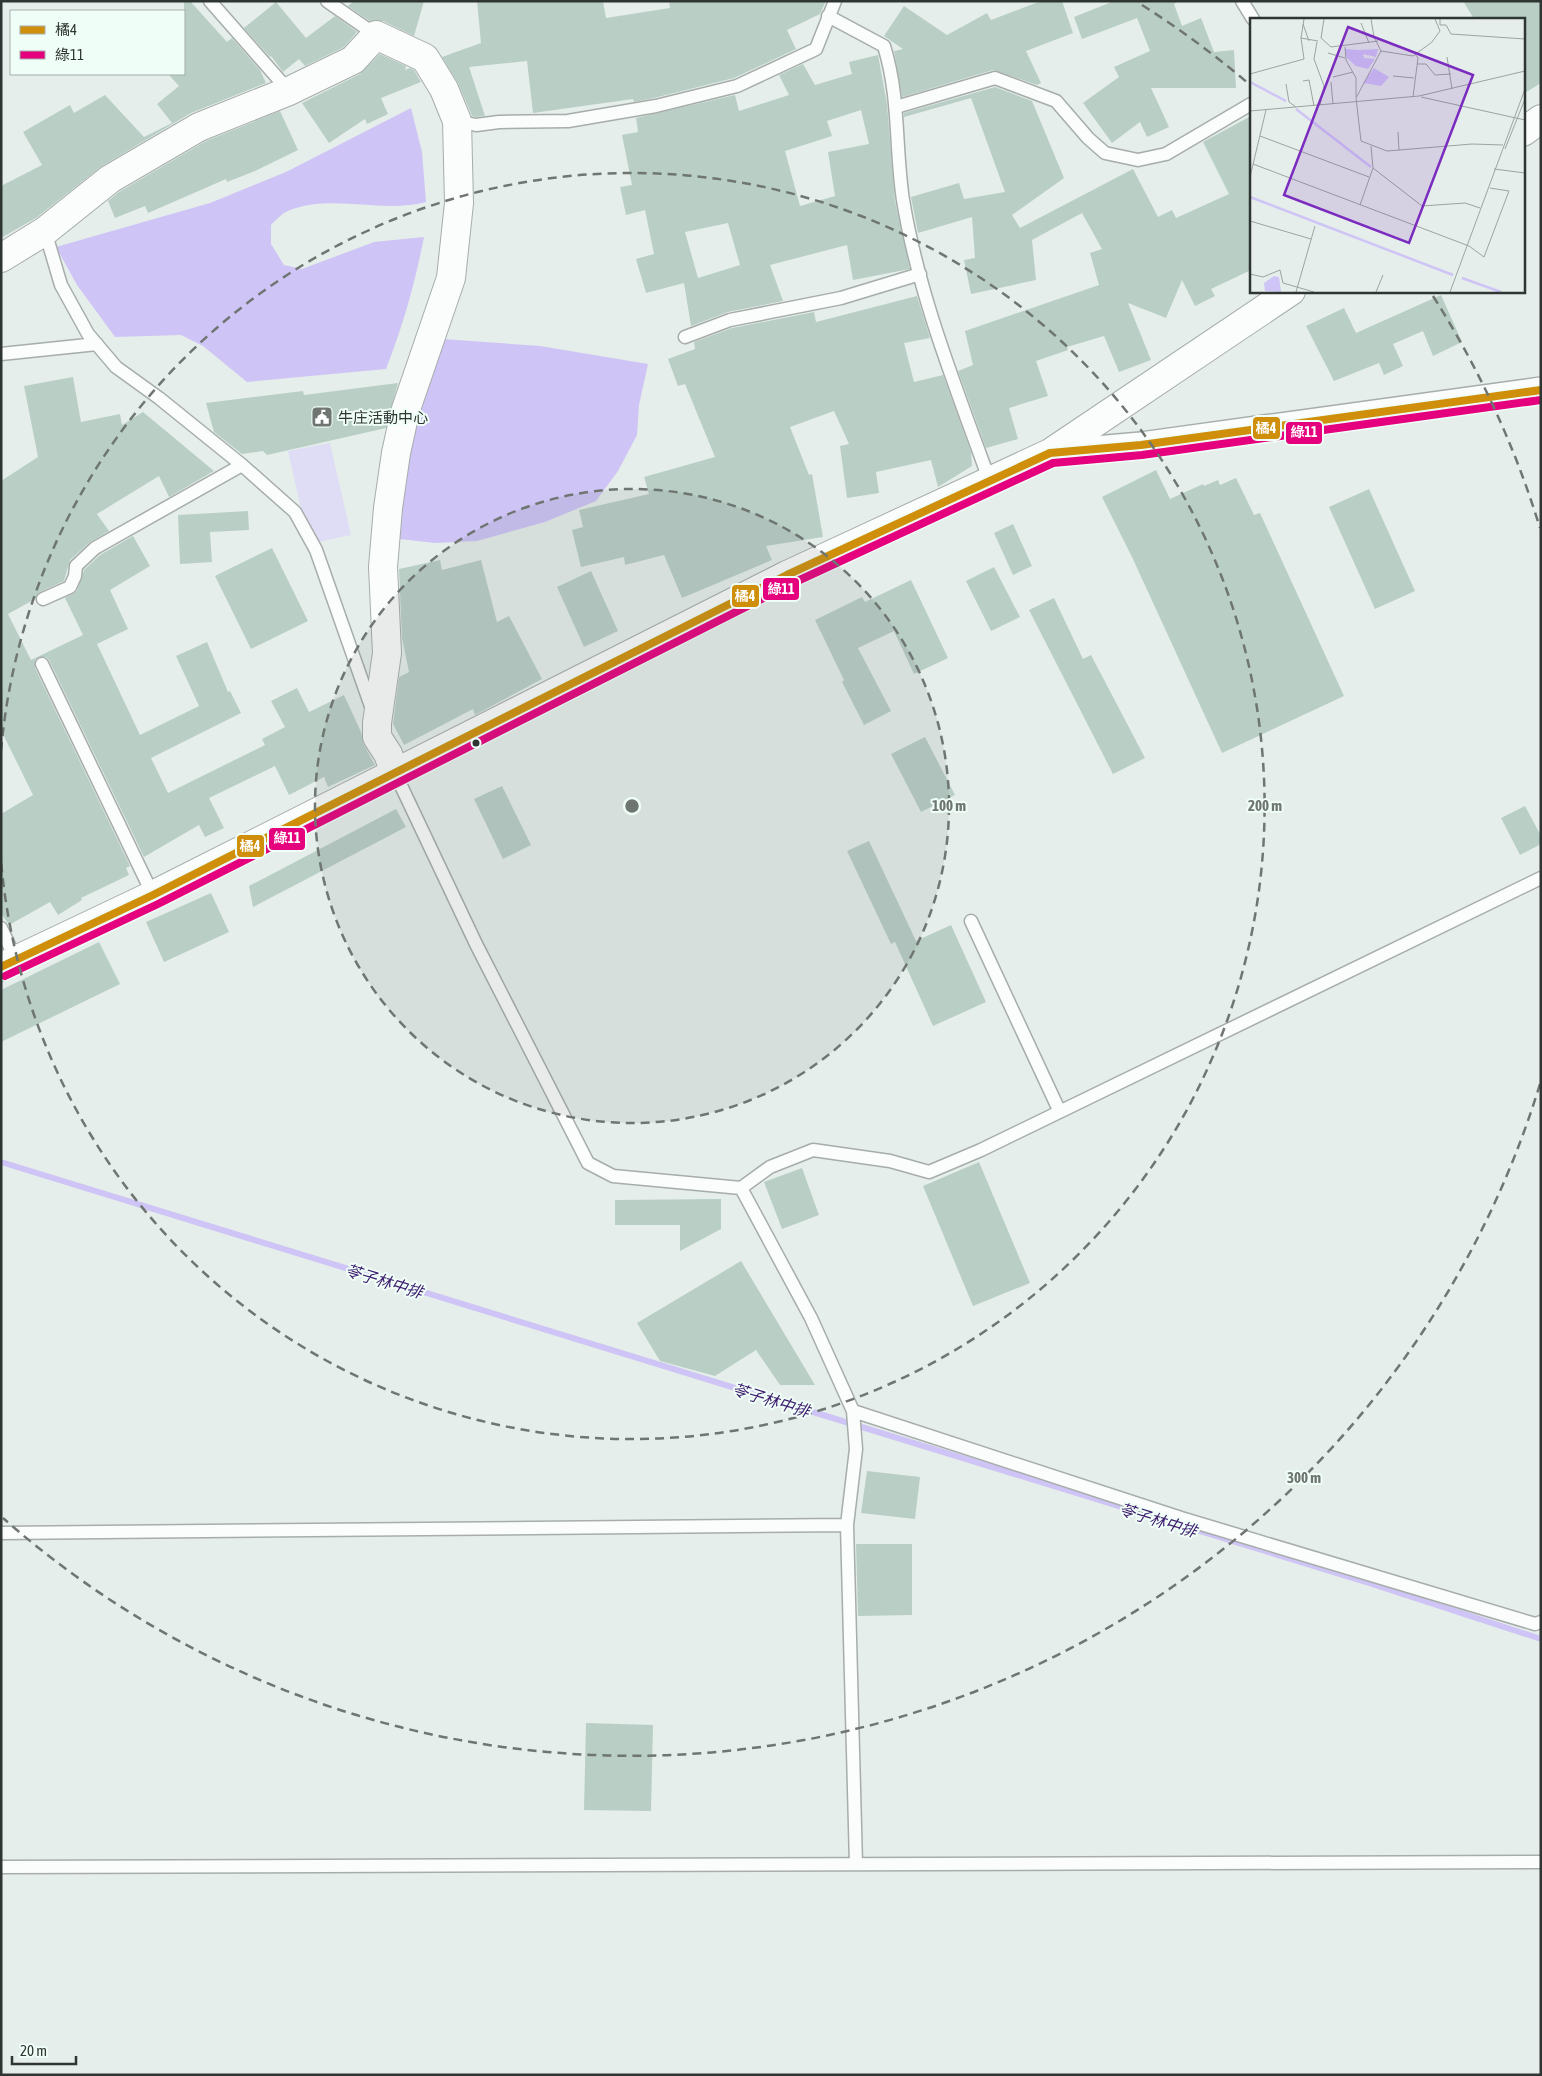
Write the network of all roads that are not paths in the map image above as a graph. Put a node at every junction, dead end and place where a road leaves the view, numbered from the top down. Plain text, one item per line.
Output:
1 (210, 1) edge
2 (328, 1) edge
3 (835, 1) edge
4 (1242, 1) edge
5 (828, 16) junction
6 (1252, 18) edge
7 (376, 35) junction
8 (289, 91) junction
9 (1250, 105) edge
10 (896, 107) junction
11 (1541, 119) edge
12 (457, 122) junction
13 (1524, 131) edge
14 (45, 231) junction
15 (1, 258) edge
16 (920, 274) junction
17 (1290, 292) edge
18 (685, 337) dead end
19 (97, 344) junction
20 (1, 354) edge
21 (1541, 390) edge
22 (1050, 453) junction
23 (242, 465) junction
24 (990, 482) junction
25 (43, 599) dead end
26 (42, 664) dead end
27 (377, 723) junction
28 (395, 773) junction
29 (1541, 878) edge
30 (153, 895) junction
31 (971, 921) dead end
32 (1, 928) edge
33 (8, 963) edge
34 (1059, 1110) junction
35 (741, 1188) junction
36 (853, 1415) junction
37 (847, 1525) junction
38 (1, 1533) edge
39 (1541, 1622) edge
40 (1541, 1862) edge
41 (856, 1864) junction
42 (1, 1867) edge

1 - 8 lane
2 - 7 lane
3 - 5 lane
4 - 6 lane
5 - 10 lane
5 - 12 lane
7 - 8 street
7 - 12 street
8 - 14 street
9 - 10 lane
10 - 16 lane
11 - 13 street
12 - 27 street
14 - 15 street
14 - 19 lane
16 - 18 lane
16 - 24 lane
17 - 22 street
19 - 20 lane
19 - 23 lane
21 - 22 street
22 - 24 street
23 - 25 lane
23 - 27 lane
24 - 28 street
26 - 30 lane
27 - 28 street
28 - 30 street
28 - 35 lane
29 - 34 lane
30 - 33 street
31 - 34 lane
32 - 33 lane
34 - 35 lane
35 - 36 lane
36 - 37 lane
36 - 39 lane
37 - 38 lane
37 - 41 lane
40 - 41 lane
41 - 42 lane

